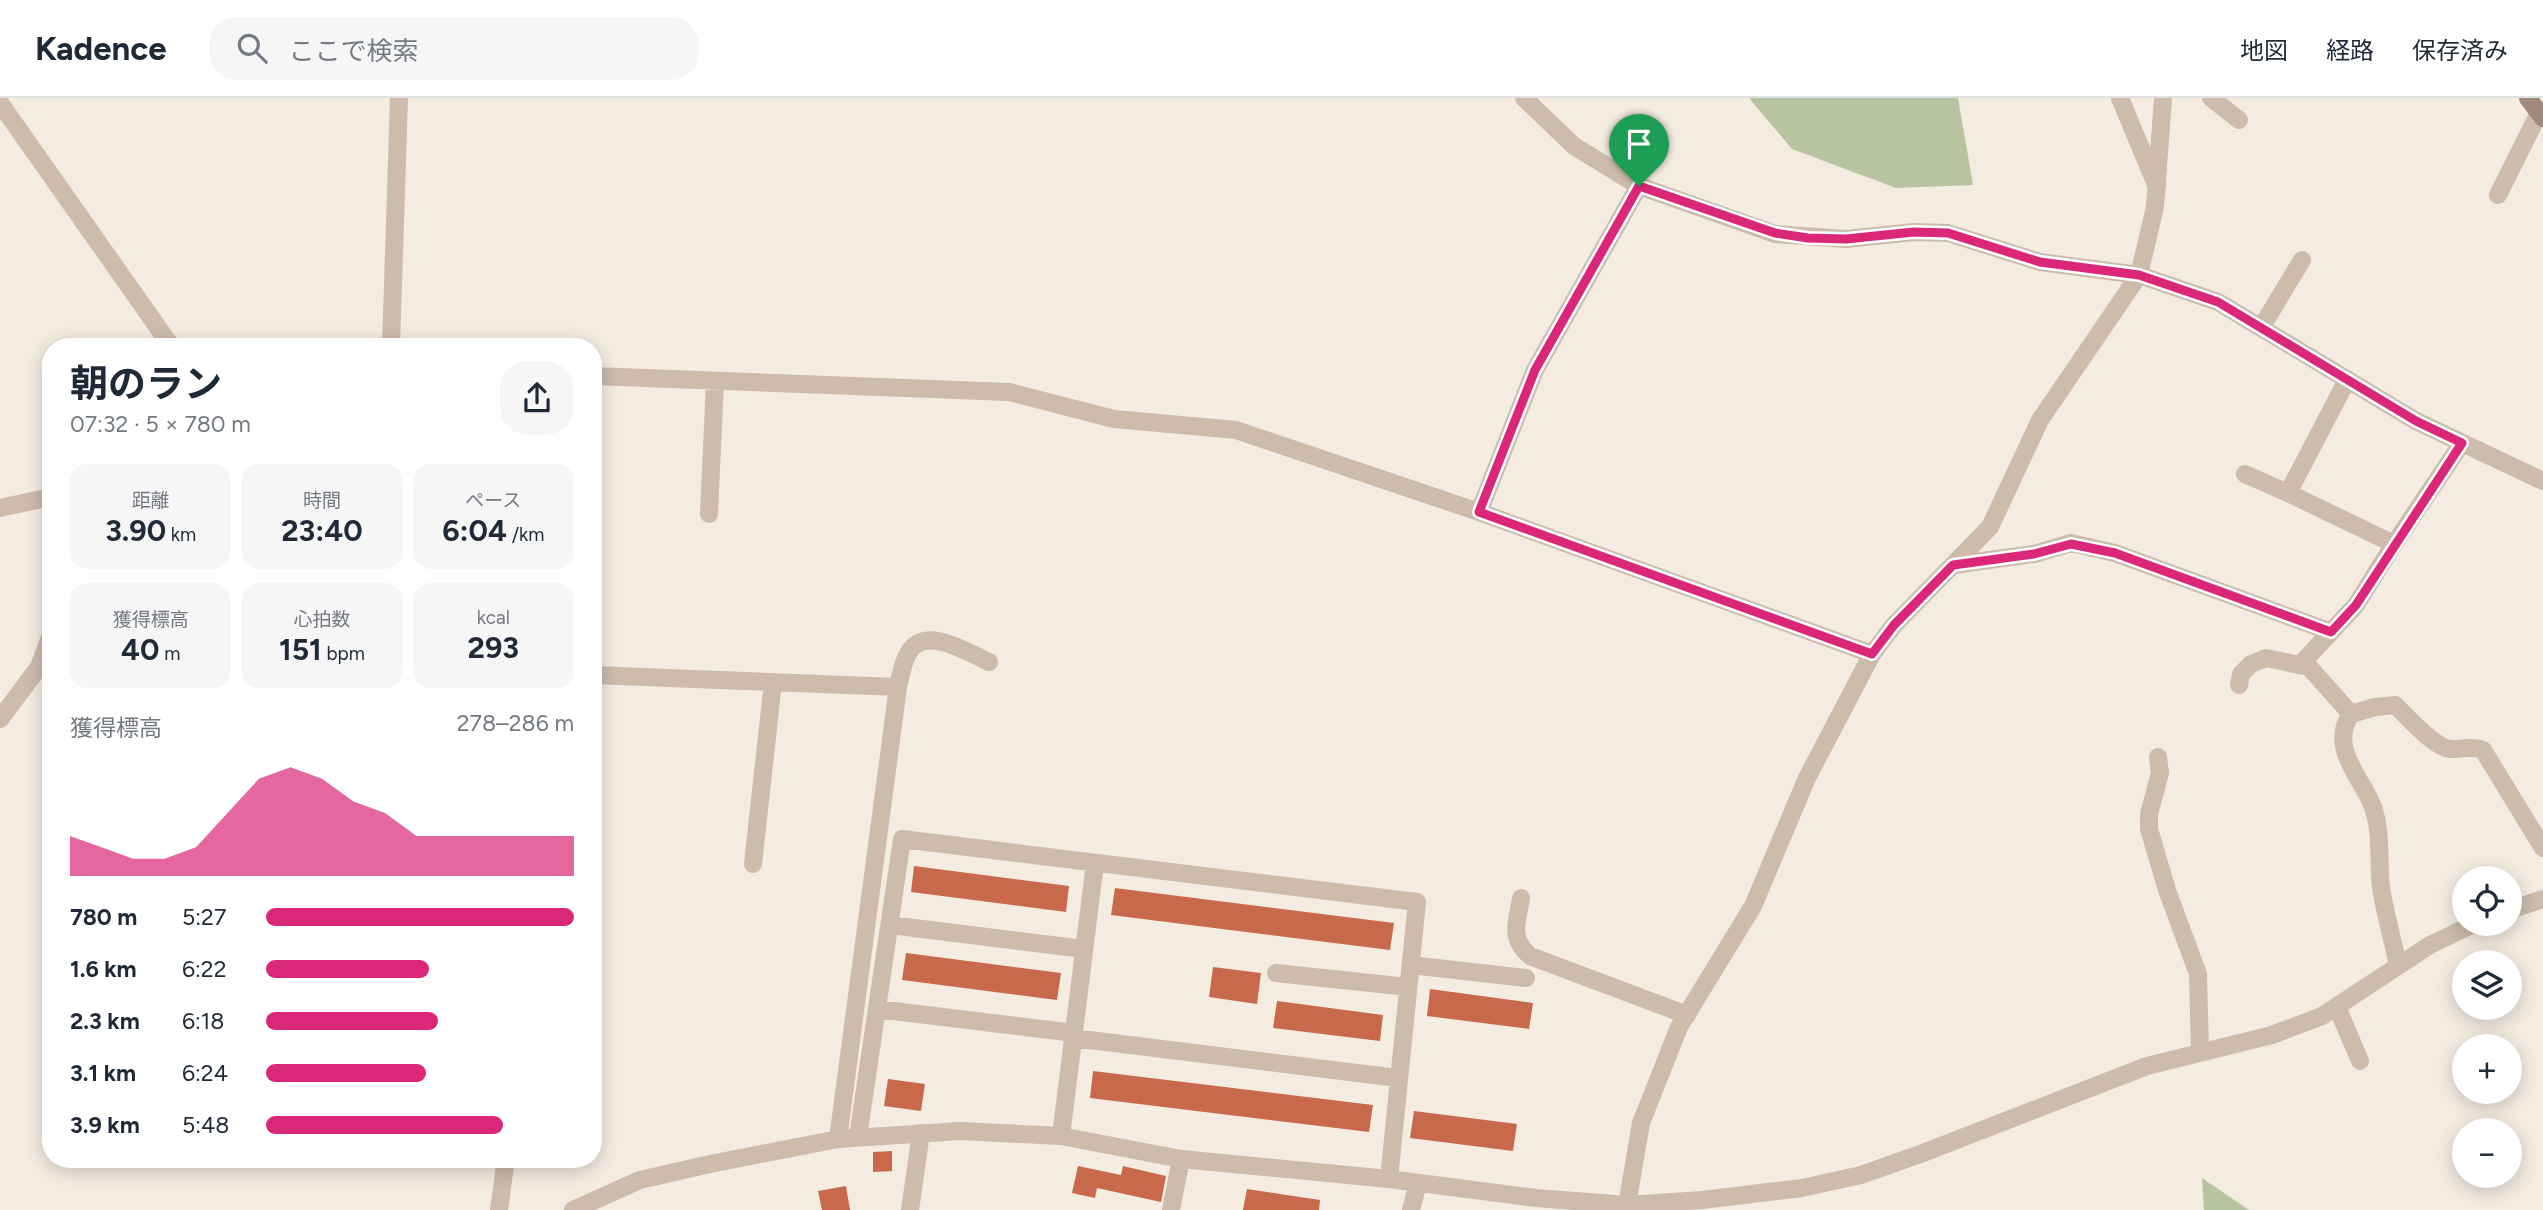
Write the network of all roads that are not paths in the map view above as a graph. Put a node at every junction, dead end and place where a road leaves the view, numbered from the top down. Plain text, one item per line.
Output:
1 (399, 98) edge
2 (1524, 98) edge
3 (2120, 98) edge
4 (2163, 98) edge
5 (2211, 98) edge
6 (2528, 98) edge
7 (2, 107) edge
8 (2541, 116) edge
9 (2239, 120) dead end
10 (1639, 186) junction
11 (2157, 187) junction
12 (2498, 194) dead end
13 (2302, 260) dead end
14 (2139, 275) junction
15 (2261, 328) junction
16 (166, 338) edge
17 (391, 338) edge
18 (602, 376) edge
19 (2347, 380) junction
20 (715, 381) junction
21 (2462, 443) junction
22 (2245, 474) dead end
23 (2543, 481) edge
24 (2288, 493) junction
25 (42, 500) edge
26 (0, 508) edge
27 (1479, 512) junction
28 (709, 514) dead end
29 (2394, 544) junction
30 (1953, 565) junction
31 (2331, 632) junction
32 (1872, 654) junction
33 (42, 659) edge
34 (989, 662) dead end
35 (2300, 665) junction
36 (602, 675) edge
37 (773, 682) junction
38 (2239, 685) dead end
39 (898, 687) junction
40 (2351, 715) junction
41 (0, 719) edge
42 (2158, 757) dead end
43 (2543, 848) edge
44 (1095, 863) junction
45 (753, 864) dead end
46 (1521, 898) dead end
47 (2543, 899) edge
48 (2522, 906) edge
49 (890, 925) junction
50 (2452, 935) edge
51 (1084, 949) junction
52 (1411, 965) junction
53 (2398, 966) junction
54 (1276, 973) dead end
55 (1526, 978) dead end
56 (1408, 987) junction
57 (2337, 1007) junction
58 (877, 1009) junction
59 (1687, 1015) junction
60 (1074, 1035) junction
61 (2200, 1052) junction
62 (2360, 1061) dead end
63 (1398, 1078) junction
64 (920, 1133) junction
65 (1061, 1136) junction
66 (858, 1137) junction
67 (838, 1139) junction
68 (1181, 1159) junction
69 (505, 1168) edge
70 (1389, 1179) junction
71 (1418, 1183) junction
72 (1627, 1205) junction
73 (499, 1210) edge
74 (573, 1210) edge
75 (909, 1210) edge
76 (1171, 1210) edge
77 (1411, 1210) edge

1 - 17 street
2 - 10 street
3 - 11 street
4 - 11 street
5 - 9 street
6 - 8 main road
7 - 16 street
8 - 12 street
10 - 14 street
10 - 27 street
11 - 14 street
13 - 15 street
14 - 15 street
14 - 30 street
15 - 19 street
18 - 20 street
19 - 21 street
19 - 24 street
20 - 27 street
20 - 28 street
21 - 23 street
21 - 29 street
22 - 24 street
24 - 29 street
25 - 26 street
27 - 32 street
29 - 31 street
30 - 31 street
30 - 32 street
31 - 35 street
32 - 59 street
33 - 41 street
34 - 39 street
35 - 38 street
35 - 40 street
36 - 37 street
37 - 39 street
37 - 45 street
39 - 67 street
40 - 43 street
40 - 53 street
42 - 61 street
44 - 49 street
44 - 51 street
44 - 52 street
46 - 59 street
47 - 48 street
49 - 51 street
49 - 58 street
50 - 53 street
51 - 60 street
52 - 55 street
52 - 56 street
53 - 57 street
54 - 56 street
56 - 63 street
57 - 61 street
57 - 62 street
58 - 60 street
58 - 66 street
59 - 72 street
60 - 63 street
60 - 65 street
61 - 72 street
63 - 70 street
64 - 65 street
64 - 66 street
64 - 75 street
65 - 68 street
66 - 67 street
67 - 74 street
68 - 70 street
68 - 76 street
69 - 73 street
70 - 71 street
71 - 72 street
71 - 77 street

